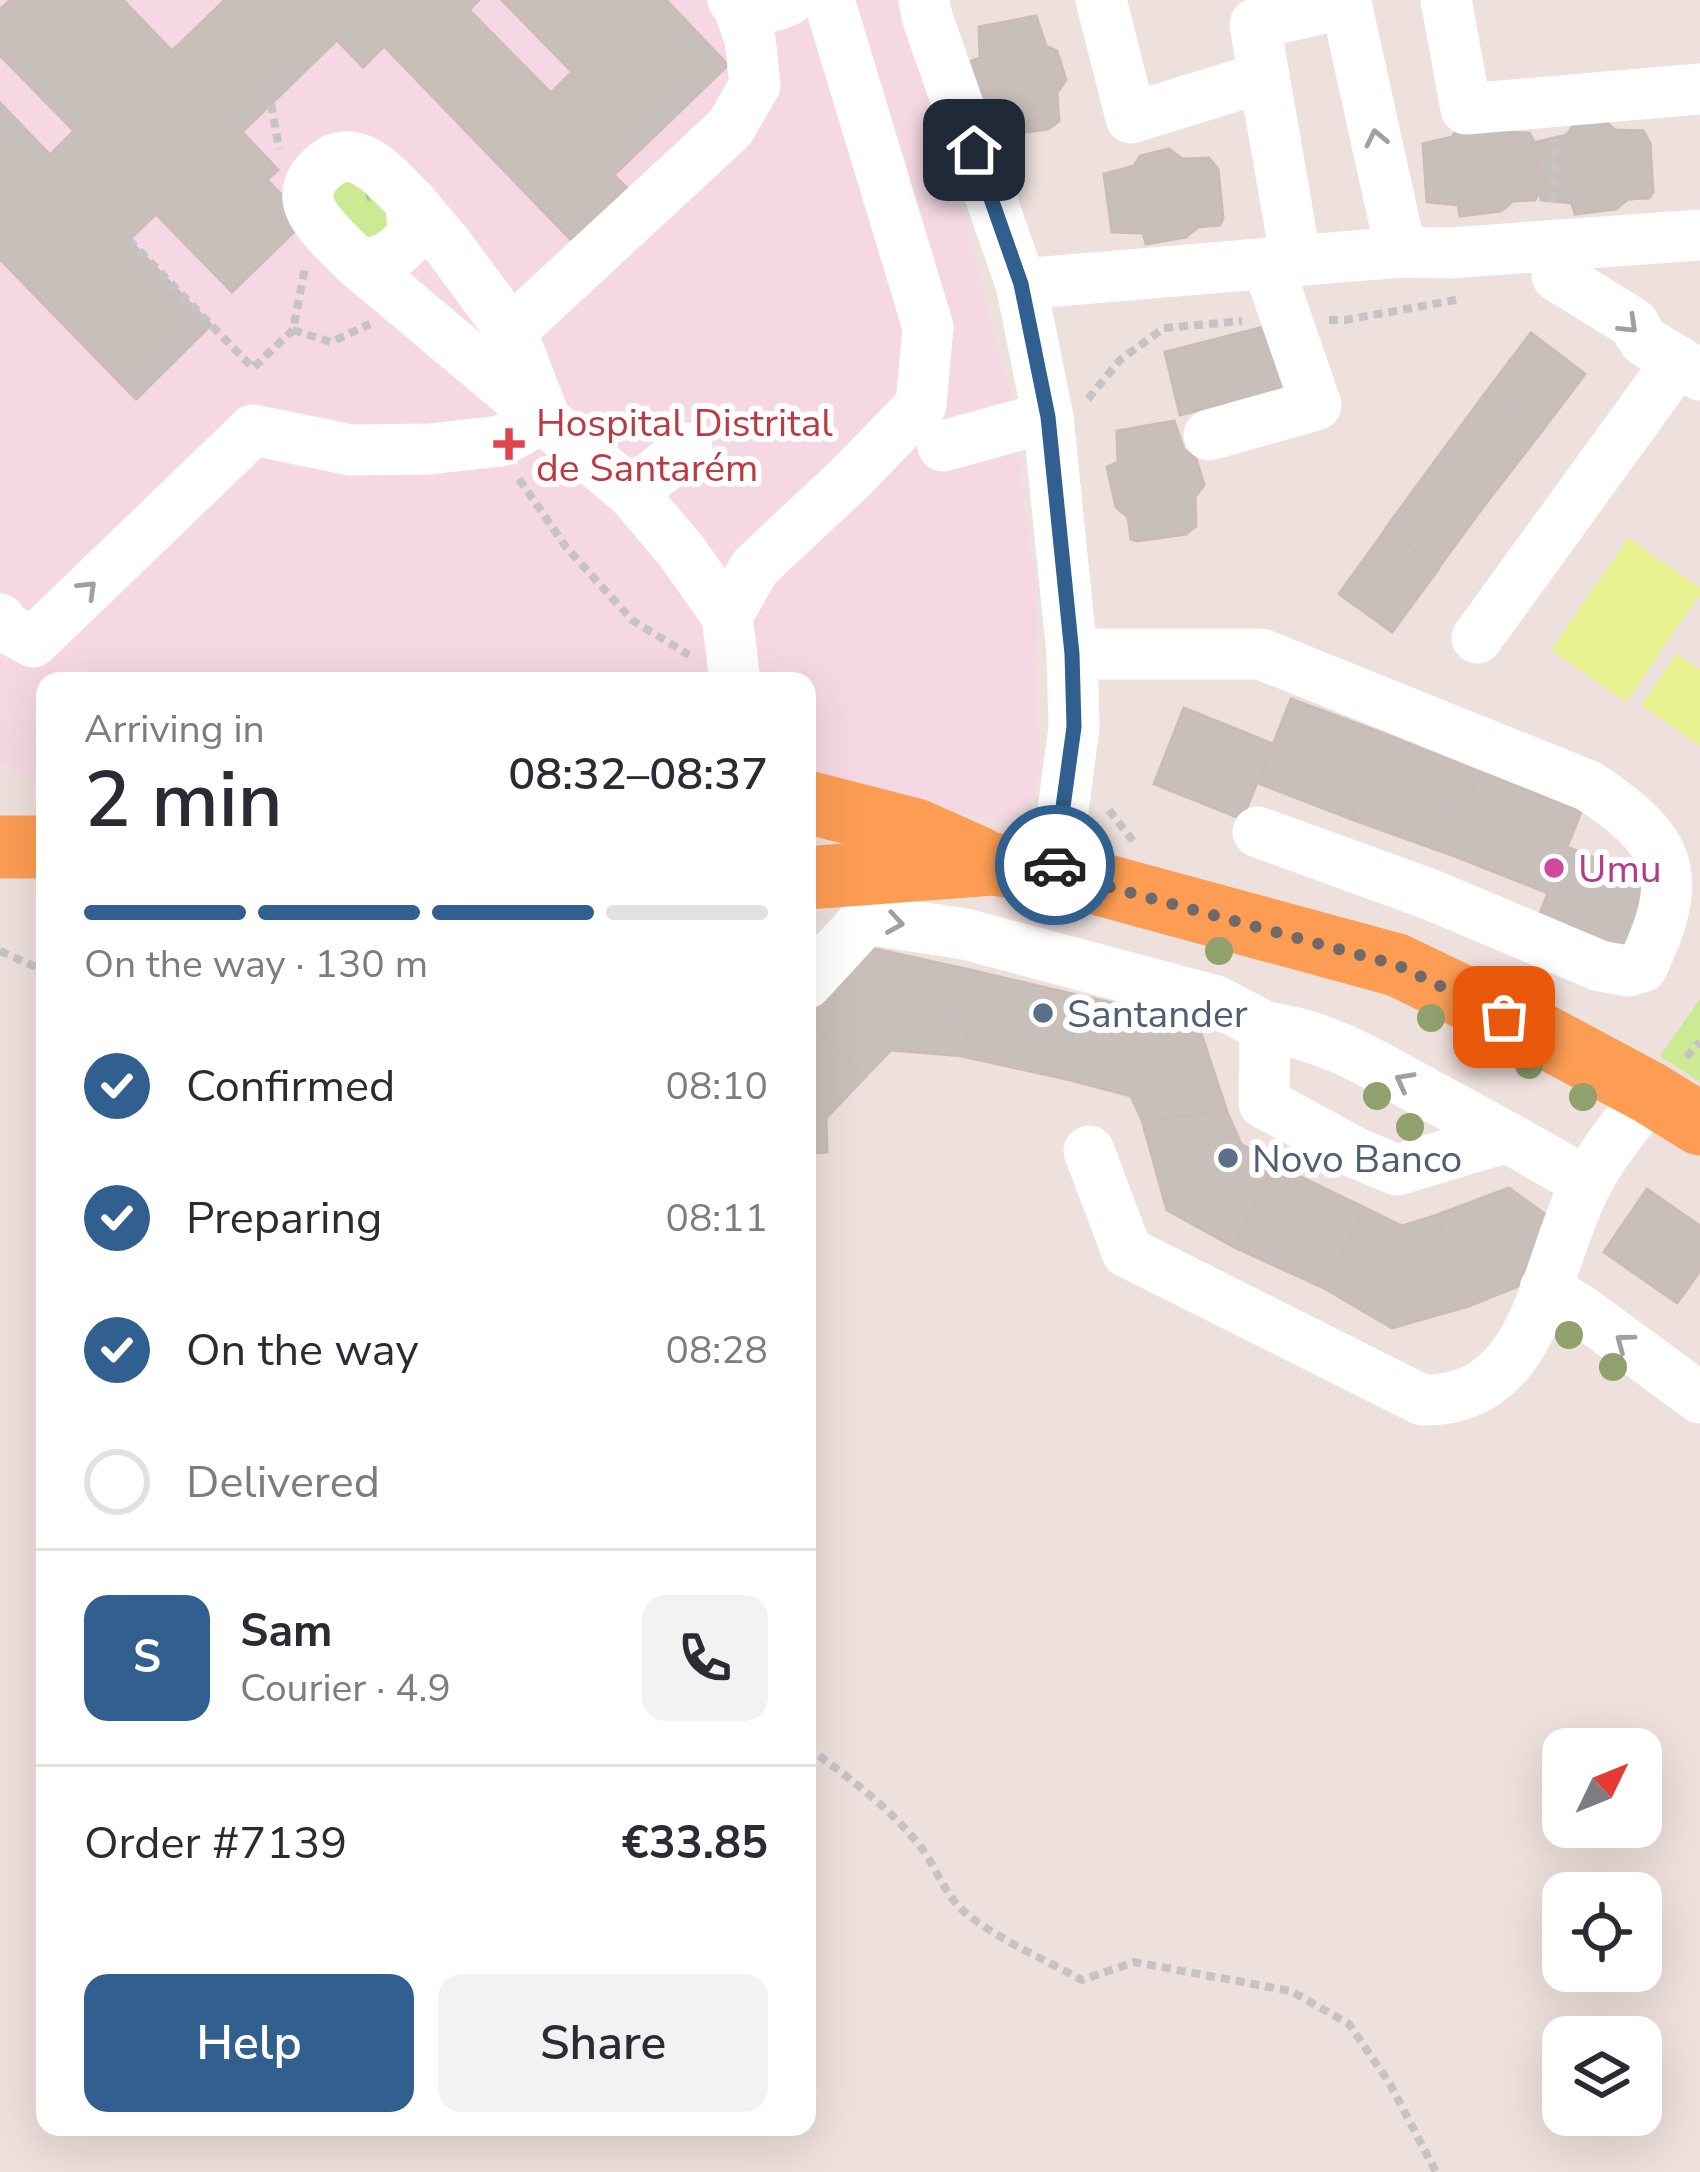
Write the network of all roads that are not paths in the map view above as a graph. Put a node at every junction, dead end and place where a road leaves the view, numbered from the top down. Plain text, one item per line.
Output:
1 (789, 0) edge
2 (829, 0) edge
3 (1101, 0) edge
4 (1446, 0) edge
5 (927, 1) edge
6 (1351, 1) edge
7 (736, 3) edge
8 (1264, 76) junction
9 (1700, 89) edge
10 (412, 202) junction
11 (1698, 247) edge
12 (1555, 261) junction
13 (1281, 262) junction
14 (360, 265) junction
15 (1437, 268) junction
16 (1021, 284) junction
17 (511, 331) junction
18 (1689, 368) edge
19 (1066, 411) junction
20 (522, 429) junction
21 (1209, 435) dead end
22 (943, 446) dead end
23 (687, 448) dead end
24 (632, 494) junction
25 (0, 620) edge
26 (1477, 638) dead end
27 (731, 648) edge
28 (1072, 654) junction
29 (816, 804) edge
30 (0, 809) edge
31 (36, 809) edge
32 (1258, 832) dead end
33 (0, 847) edge
34 (36, 848) edge
35 (992, 864) junction
36 (1054, 872) junction
37 (816, 877) edge
38 (1429, 895) junction
39 (1397, 965) junction
40 (816, 973) edge
41 (1265, 1028) junction
42 (1678, 1092) edge
43 (1508, 1137) junction
44 (1088, 1151) dead end
45 (1587, 1183) junction
46 (1545, 1289) junction
47 (1700, 1398) edge

1 - 7 street
2 - 27 street
3 - 8 street
4 - 9 street
5 - 16 street
6 - 8 street
15 -> 6 street
7 - 17 street
8 - 13 street
10 - 14 street
10 - 14 street
10 - 17 street
11 - 12 street
12 - 15 street
12 -> 18 street
13 - 15 street
13 - 16 street
13 - 21 street
14 - 20 street
16 - 19 street
17 - 20 street
18 - 26 street
19 - 22 street
19 - 28 street
20 - 24 street
25 -> 20 street
23 - 24 street
24 - 27 street
28 - 36 street
28 - 38 street
29 - 35 main road
30 - 31 main road
32 - 38 street
33 - 34 main road
35 - 36 main road
35 - 37 main road
36 - 39 main road
38 - 39 street
39 - 42 main road
40 -> 41 street
43 -> 41 street
41 - 43 street
42 - 45 street
43 - 45 street
44 - 46 street
45 - 46 street
47 -> 46 street

